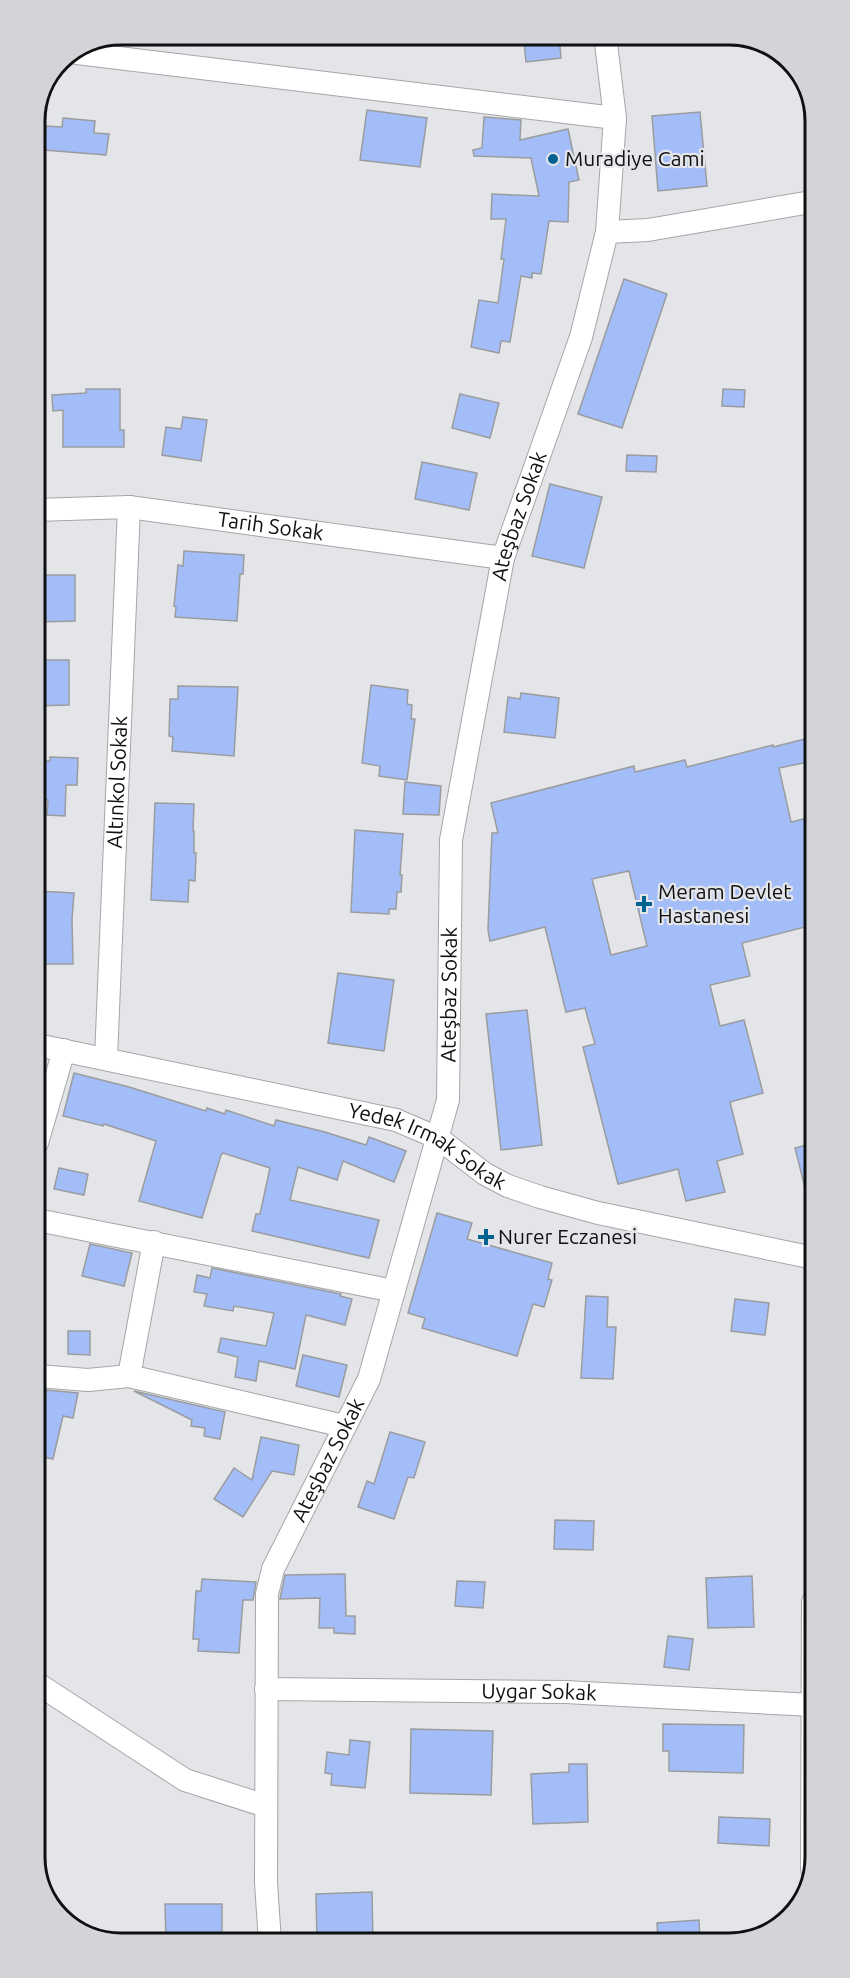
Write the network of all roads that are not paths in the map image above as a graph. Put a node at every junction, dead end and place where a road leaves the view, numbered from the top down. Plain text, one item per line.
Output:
1 (606, 45) edge
2 (85, 54) edge
3 (615, 118) junction
4 (805, 203) edge
5 (607, 232) junction
6 (129, 507) junction
7 (45, 510) edge
8 (503, 558) junction
9 (45, 1046) edge
10 (64, 1050) junction
11 (106, 1058) junction
12 (45, 1115) edge
13 (438, 1138) junction
14 (45, 1222) edge
15 (154, 1242) junction
16 (805, 1256) edge
17 (394, 1291) junction
18 (129, 1376) junction
19 (45, 1377) edge
20 (344, 1426) junction
21 (45, 1688) edge
22 (266, 1689) junction
23 (805, 1705) edge
24 (266, 1806) junction
25 (269, 1933) edge

1 - 3 street, Ateşbaz Sokak
2 - 3 street
3 - 5 street, Ateşbaz Sokak
4 - 5 street
5 - 8 street, Ateşbaz Sokak
6 - 7 street, Tarih Sokak
6 - 8 street, Tarih Sokak
6 - 11 street, Altınkol Sokak
8 - 13 street, Ateşbaz Sokak
9 - 10 street, Yedek Irmak Sokak
10 - 11 street, Yedek Irmak Sokak
10 - 12 street
11 - 13 street, Yedek Irmak Sokak
13 - 16 street, Yedek Irmak Sokak
13 - 17 street, Ateşbaz Sokak
14 - 15 street
15 - 17 street
15 - 18 street
17 - 20 street, Ateşbaz Sokak
18 - 19 street
18 - 20 street
20 - 22 street, Ateşbaz Sokak
21 - 24 street
22 - 23 street, Uygar Sokak
22 - 24 street, Ateşbaz Sokak
24 - 25 street, Ateşbaz Sokak

